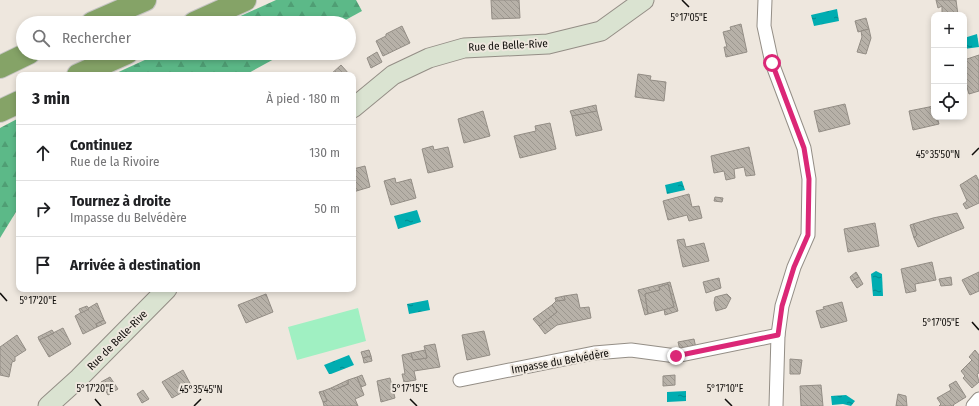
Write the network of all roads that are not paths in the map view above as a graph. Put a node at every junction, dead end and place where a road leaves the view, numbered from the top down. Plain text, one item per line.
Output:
1 (145, 0) edge
2 (245, 0) edge
3 (644, 0) edge
4 (765, 0) edge
5 (108, 16) edge
6 (210, 16) edge
7 (16, 59) edge
8 (111, 60) edge
9 (0, 67) edge
10 (85, 72) edge
11 (16, 103) edge
12 (356, 106) edge
13 (0, 111) edge
14 (164, 292) edge
15 (778, 335) junction
16 (460, 380) dead end
17 (979, 398) edge
18 (48, 406) edge
19 (776, 406) edge
20 (973, 406) edge

1 - 5 highway
2 - 6 highway
3 - 12 street, Rue de Belle-Rive
4 - 15 street
7 - 9 highway
8 - 10 highway
11 - 13 highway
14 - 18 street, Rue de Belle-Rive
15 - 16 street, Impasse du Belvédère
15 - 19 street
17 - 20 street

